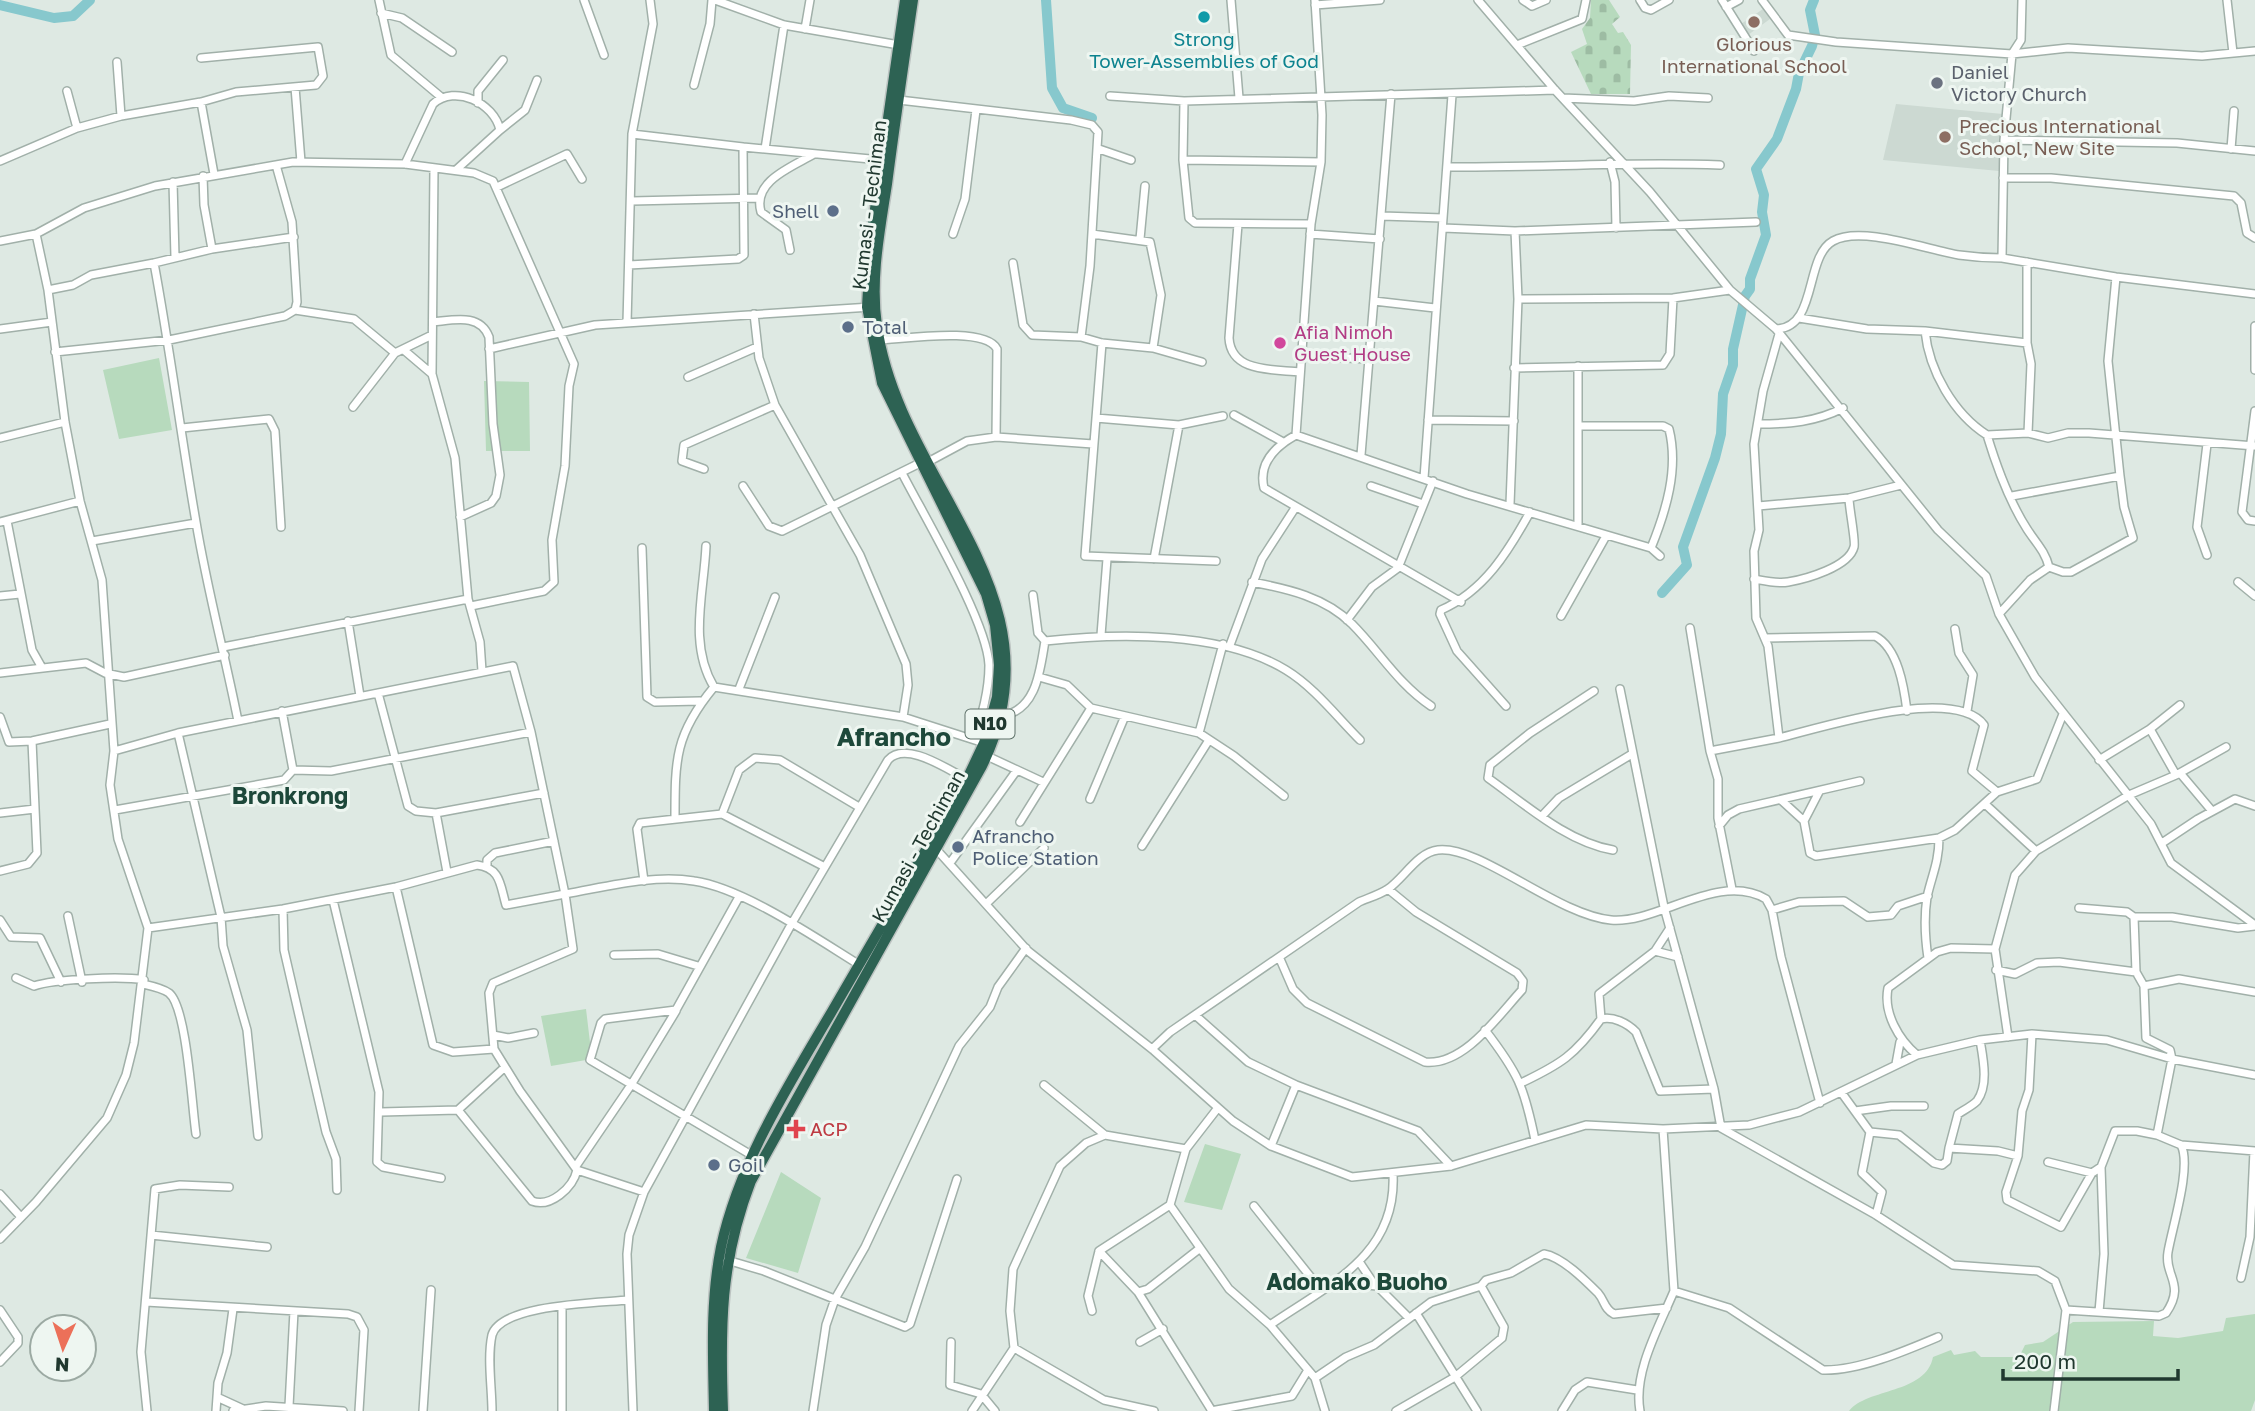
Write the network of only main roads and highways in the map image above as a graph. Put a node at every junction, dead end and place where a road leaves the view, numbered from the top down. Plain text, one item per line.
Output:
1 (905, 0) edge
2 (914, 0) edge
3 (871, 307) junction
4 (924, 462) junction
5 (806, 1055) junction
6 (818, 1062) junction
7 (714, 1411) edge
8 (723, 1411) edge

1 - 3 highway, N10
2 - 3 highway, Kumasi - Techiman / N10
3 - 4 highway, Kumasi - Techiman / N10
3 - 4 highway, N10
4 - 5 highway, N10
4 - 6 highway, Kumasi - Techiman / N10
5 - 6 highway
5 - 7 highway, N10
6 - 8 highway, Kumasi - Techiman / N10

